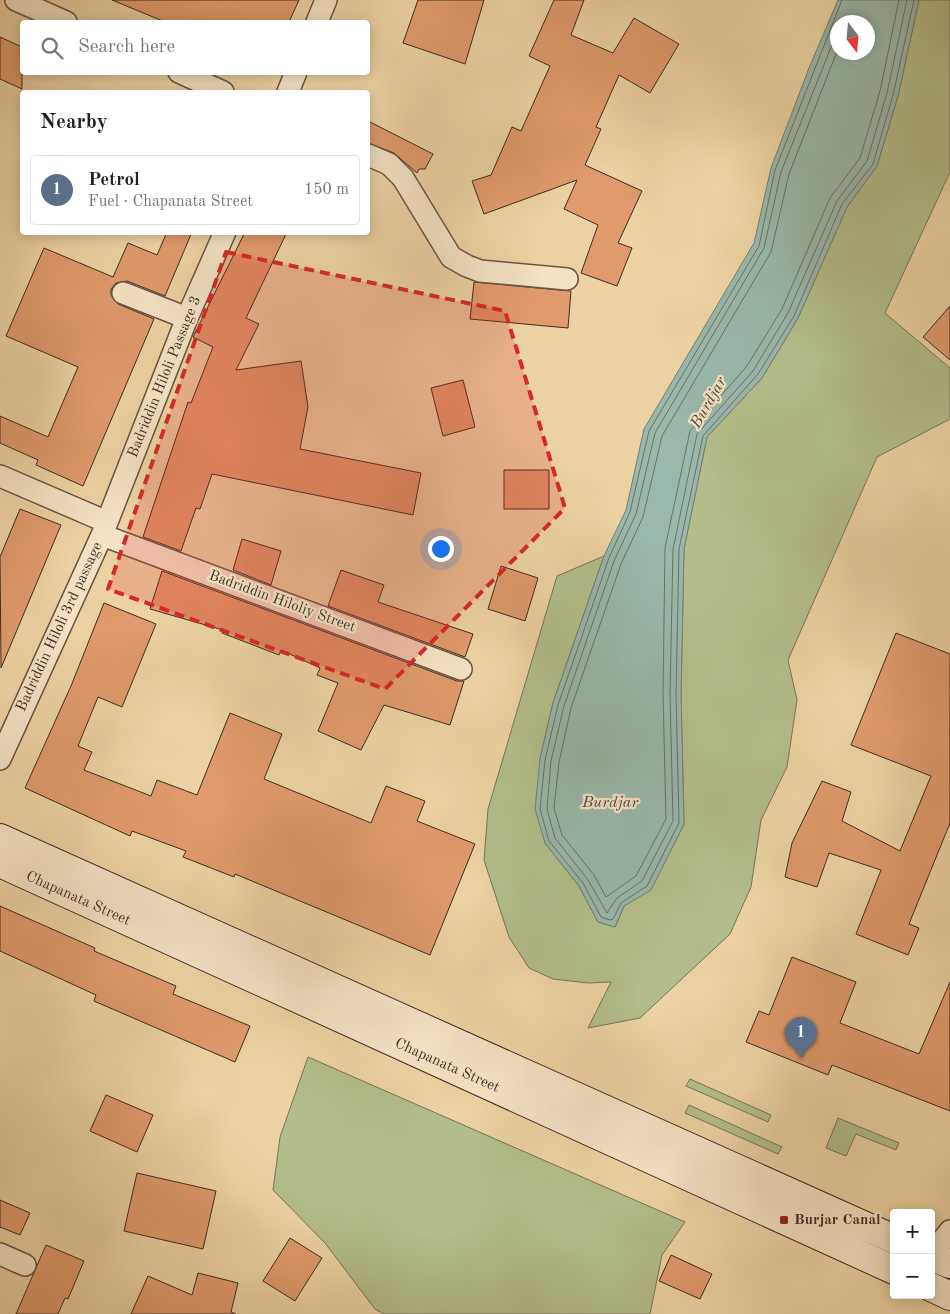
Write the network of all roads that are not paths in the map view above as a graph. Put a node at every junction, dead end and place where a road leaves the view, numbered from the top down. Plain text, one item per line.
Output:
1 (16, 0) edge
2 (326, 0) edge
3 (61, 20) edge
4 (318, 20) edge
5 (185, 75) edge
6 (295, 75) edge
7 (219, 90) edge
8 (289, 90) edge
9 (370, 156) edge
10 (224, 235) edge
11 (567, 279) dead end
12 (123, 293) dead end
13 (186, 318) junction
14 (0, 476) edge
15 (105, 529) junction
16 (462, 669) dead end
17 (0, 758) edge
18 (0, 838) edge
19 (0, 863) edge
20 (491, 1072) junction
21 (592, 1117) junction
22 (950, 1231) edge
23 (890, 1237) edge
24 (0, 1254) edge
25 (932, 1254) edge
26 (935, 1257) edge
27 (950, 1264) edge
28 (25, 1265) dead end
29 (890, 1268) edge
30 (935, 1289) edge
31 (950, 1296) edge

1 - 3 street
2 - 4 street
5 - 7 street
6 - 8 street
9 - 11 street
10 - 13 street, Badriddin Hiloli Passage 3
12 - 13 street
13 - 15 street, Badriddin Hiloli Passage 3
14 - 15 street, Badriddin Hiloliy Street
15 - 16 street, Badriddin Hiloliy Street
15 - 17 street, Badriddin Hiloli 3rd passage
18 - 20 main road, Chapanata Street
19 - 20 main road, Chapanata Street
20 - 21 main road, Chapanata Street
21 - 23 main road, Chapanata Street
21 - 29 main road, Chapanata Street
22 - 25 street
24 - 28 street
26 - 27 main road
30 - 31 main road

